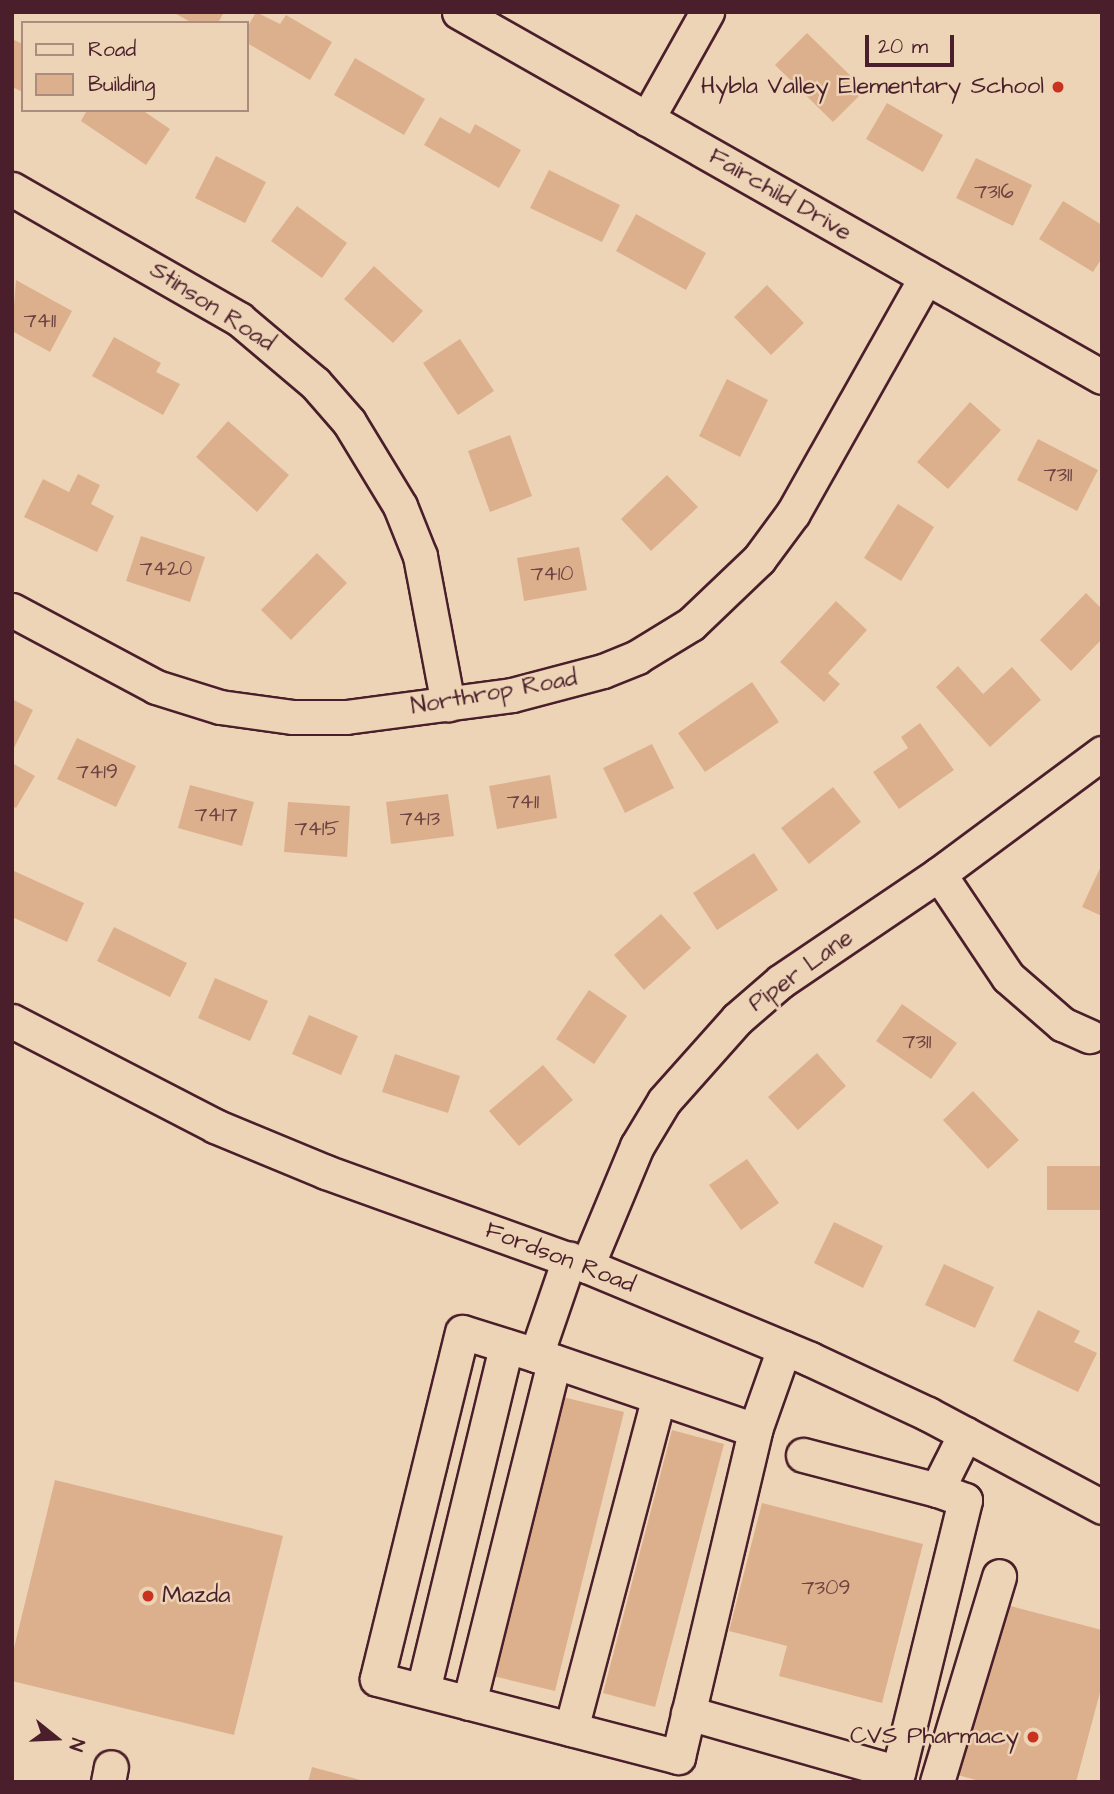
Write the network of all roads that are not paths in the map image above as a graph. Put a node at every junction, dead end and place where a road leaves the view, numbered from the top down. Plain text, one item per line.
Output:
1 (459, 12) edge
2 (707, 12) edge
3 (647, 119) junction
4 (12, 189) edge
5 (926, 277) junction
6 (1102, 377) edge
7 (12, 610) edge
8 (448, 704) junction
9 (1102, 753) edge
10 (939, 874) junction
11 (12, 1021) edge
12 (1089, 1036) dead end
13 (578, 1263) junction
14 (784, 1348) junction
15 (532, 1354) junction
16 (659, 1397) junction
17 (755, 1430) junction
18 (965, 1434) junction
19 (803, 1455) dead end
20 (937, 1490) junction
21 (1102, 1507) edge
22 (999, 1576) dead end
23 (423, 1690) junction
24 (469, 1703) junction
25 (688, 1713) junction
26 (571, 1729) junction
27 (937, 1782) edge

1 - 3 street, Fairchild Drive
2 - 3 street
3 - 5 street, Fairchild Drive
4 - 8 street, Stinson Road
5 - 6 street, Fairchild Drive
5 - 8 street, Northrop Road
7 - 8 street, Northrop Road
9 - 10 street, Piper Lane
10 - 12 street
10 - 13 street, Piper Lane
11 - 13 street, Fordson Road
13 - 14 street, Fordson Road
13 - 15 street, Piper Lane
14 - 17 street
14 - 18 street, Fordson Road
15 - 16 street
15 - 23 street
15 - 23 street
15 - 24 street
16 - 17 street
16 - 26 street
17 - 25 street
18 - 20 street
18 - 21 street, Fordson Road
19 - 20 street
20 - 25 street
22 - 27 street
23 - 24 street
24 - 26 street
25 - 26 street

